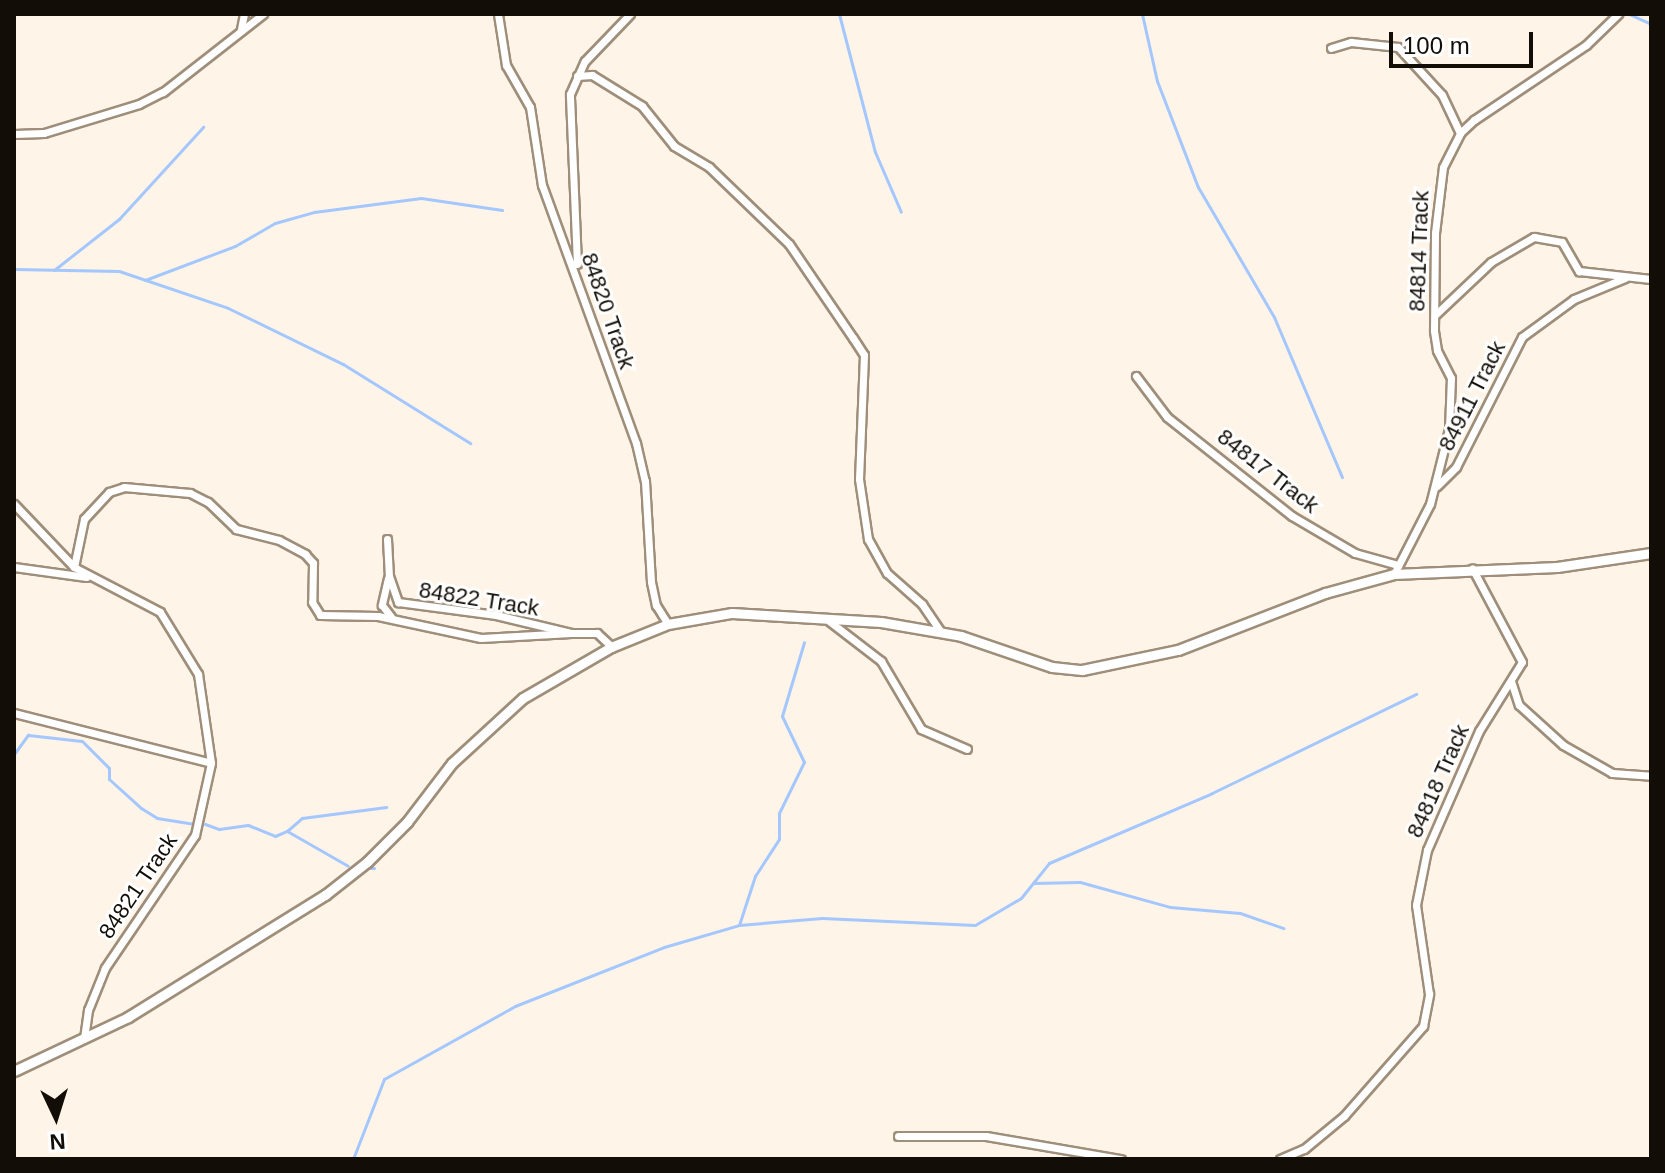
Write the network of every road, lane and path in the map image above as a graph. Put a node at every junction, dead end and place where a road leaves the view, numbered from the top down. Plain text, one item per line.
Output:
1 (244, 14) edge
2 (263, 14) edge
3 (498, 14) edge
4 (630, 14) edge
5 (1618, 14) edge
6 (241, 29) junction
7 (1331, 48) dead end
8 (577, 76) junction
9 (1460, 133) junction
10 (14, 134) edge
11 (577, 270) junction
12 (1625, 278) junction
13 (1651, 279) edge
14 (1435, 315) junction
15 (1136, 376) dead end
16 (1436, 488) junction
17 (14, 504) edge
18 (387, 539) dead end
19 (1651, 553) edge
20 (14, 567) edge
21 (74, 567) junction
22 (1472, 568) junction
23 (1396, 569) junction
24 (389, 576) junction
25 (88, 577) junction
26 (393, 619) junction
27 (829, 621) junction
28 (668, 624) junction
29 (940, 631) junction
30 (571, 633) junction
31 (612, 647) junction
32 (1511, 681) junction
33 (14, 713) edge
34 (967, 749) dead end
35 (211, 763) junction
36 (1651, 776) edge
37 (84, 1038) junction
38 (14, 1071) edge
39 (898, 1136) dead end
40 (1121, 1159) edge
41 (1280, 1159) edge

1 - 6 street
2 - 6 street
3 - 11 street, 84820 Track
4 - 8 street
5 - 9 street
6 - 10 street
7 - 9 street
8 - 11 street
8 - 29 street
9 - 14 street, 84814 Track
11 - 28 street, 84820 Track
12 - 13 street
12 - 14 street
12 - 16 street, 84911 Track
14 - 16 street, 84814 Track
15 - 23 street, 84817 Track
16 - 23 street
17 - 21 street, 84821 Track
18 - 24 street, 84822 Track
19 - 22 street
20 - 25 street
21 - 25 street, 84821 Track
21 - 26 street
22 - 23 street
22 - 32 street, 84818 Track
23 - 29 street
24 - 26 street
24 - 30 street, 84822 Track
25 - 35 street, 84821 Track
26 - 30 street
27 - 28 street
27 - 29 street
27 - 34 street
28 - 31 street
30 - 31 street, 84822 Track
31 - 37 street
32 - 36 street
32 - 41 street, 84818 Track
33 - 35 street
35 - 37 street, 84821 Track
37 - 38 street
39 - 40 street

